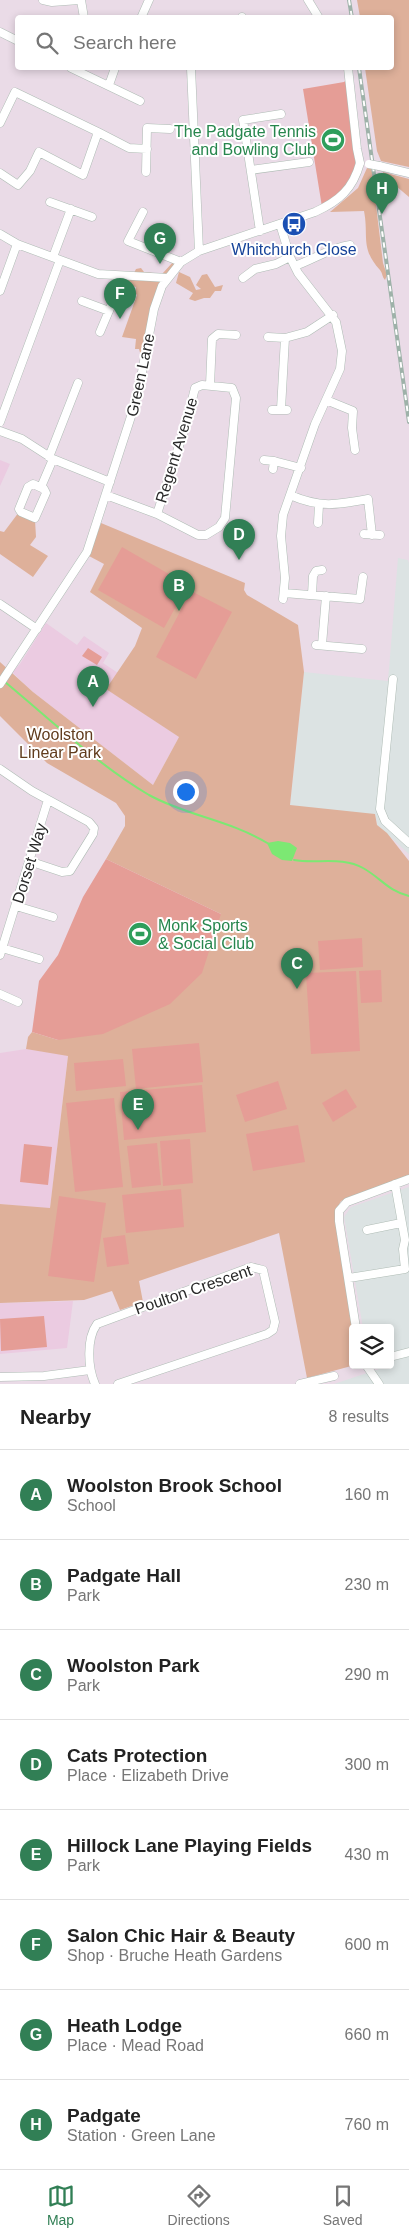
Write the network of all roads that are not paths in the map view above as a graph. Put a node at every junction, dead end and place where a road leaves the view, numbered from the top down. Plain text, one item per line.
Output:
1 (43, 0) edge
2 (80, 0) edge
3 (149, 0) edge
4 (308, 0) edge
5 (83, 15) edge
6 (143, 15) edge
7 (317, 15) edge
8 (0, 32) edge
9 (15, 40) edge
10 (76, 70) edge
11 (114, 70) edge
12 (191, 70) edge
13 (348, 70) edge
14 (109, 86) junction
15 (140, 101) dead end
16 (3, 108) edge
17 (281, 114) dead end
18 (0, 123) edge
19 (170, 129) dead end
20 (98, 132) junction
21 (146, 150) junction
22 (309, 162) dead end
23 (360, 163) junction
24 (251, 170) junction
25 (146, 172) dead end
26 (0, 173) edge
27 (409, 173) edge
28 (51, 202) dead end
29 (71, 209) junction
30 (143, 212) dead end
31 (92, 217) dead end
32 (280, 224) junction
33 (260, 231) junction
34 (0, 234) edge
35 (17, 244) junction
36 (199, 251) junction
37 (345, 255) dead end
38 (290, 257) junction
39 (56, 258) junction
40 (181, 262) junction
41 (295, 266) junction
42 (120, 276) junction
43 (248, 276) dead end
44 (168, 278) junction
45 (0, 291) edge
46 (82, 301) dead end
47 (109, 311) junction
48 (333, 315) junction
49 (100, 332) dead end
50 (236, 335) dead end
51 (268, 337) dead end
52 (285, 338) junction
53 (78, 383) dead end
54 (210, 385) junction
55 (326, 400) junction
56 (272, 410) dead end
57 (0, 422) edge
58 (0, 431) edge
59 (355, 450) dead end
60 (51, 458) junction
61 (264, 460) dead end
62 (302, 468) junction
63 (110, 482) junction
64 (41, 487) dead end
65 (106, 495) junction
66 (290, 495) junction
67 (376, 498) dead end
68 (368, 499) junction
69 (319, 505) junction
70 (157, 514) junction
71 (318, 523) dead end
72 (364, 534) dead end
73 (322, 570) dead end
74 (363, 577) dead end
75 (312, 595) junction
76 (326, 596) junction
77 (0, 604) edge
78 (37, 629) junction
79 (362, 649) dead end
80 (393, 679) dead end
81 (2, 681) edge
82 (0, 769) edge
83 (48, 800) junction
84 (409, 843) edge
85 (29, 861) junction
86 (16, 906) junction
87 (53, 917) dead end
88 (1, 951) edge
89 (39, 959) dead end
90 (0, 994) edge
91 (18, 1002) dead end
92 (409, 1179) edge
93 (394, 1184) junction
94 (401, 1223) junction
95 (367, 1230) dead end
96 (349, 1278) junction
97 (355, 1324) edge
98 (409, 1352) edge
99 (394, 1356) edge
100 (369, 1369) edge
101 (90, 1370) junction
102 (334, 1376) dead end
103 (0, 1378) edge
104 (44, 1380) edge
105 (95, 1384) edge
106 (118, 1384) edge
107 (300, 1384) edge
108 (380, 1384) edge

1 - 2 street
2 - 5 street
3 - 6 street
4 - 7 street
8 - 9 street
10 - 14 street
11 - 14 street
12 - 36 street
13 - 23 street
14 - 15 street
16 - 18 street
16 - 20 street
17 - 24 street
19 - 21 street
20 - 21 street
20 - 26 street
21 - 25 street
22 - 24 street
23 - 27 street, bridge
23 - 32 street, Green Lane
24 - 33 street
28 - 29 street
29 - 31 street
29 - 39 street
30 - 40 street
32 - 33 street, Green Lane
32 - 38 street
33 - 36 street, Green Lane
34 - 35 street
35 - 39 street
35 - 45 street
36 - 40 street, Green Lane
37 - 41 street
38 - 41 street
38 - 43 street
39 - 42 street
39 - 57 street
40 - 44 street, Green Lane
41 - 48 street
42 - 44 street
42 - 47 street
44 - 63 street, Green Lane
46 - 47 street
47 - 49 street
48 - 52 street
48 - 55 street
50 - 54 street
51 - 52 street
52 - 56 street
53 - 60 street
54 - 70 street, Regent Avenue
54 - 70 street
55 - 59 street
55 - 62 street
58 - 60 street
60 - 63 street
60 - 64 street
61 - 62 street
62 - 66 street
63 - 65 street, Green Lane
65 - 70 street
65 - 78 street, Green Lane
66 - 69 street
66 - 75 street
67 - 68 street
68 - 69 street
68 - 72 street
69 - 71 street
73 - 75 street
74 - 76 street
75 - 76 street
76 - 79 street
77 - 78 street
78 - 81 street, Green Lane
80 - 84 street
82 - 83 street
83 - 85 street, Dorset Way
83 - 85 street
85 - 86 street, Dorset Way
86 - 87 street
86 - 88 street, Dorset Way
88 - 89 street
90 - 91 street
92 - 93 street
93 - 94 street
93 - 96 street
94 - 95 street
94 - 96 street
96 - 97 street
98 - 99 street
100 - 108 street
101 - 104 street
101 - 105 street
101 - 106 street, Poulton Crescent
102 - 107 street
103 - 104 street

